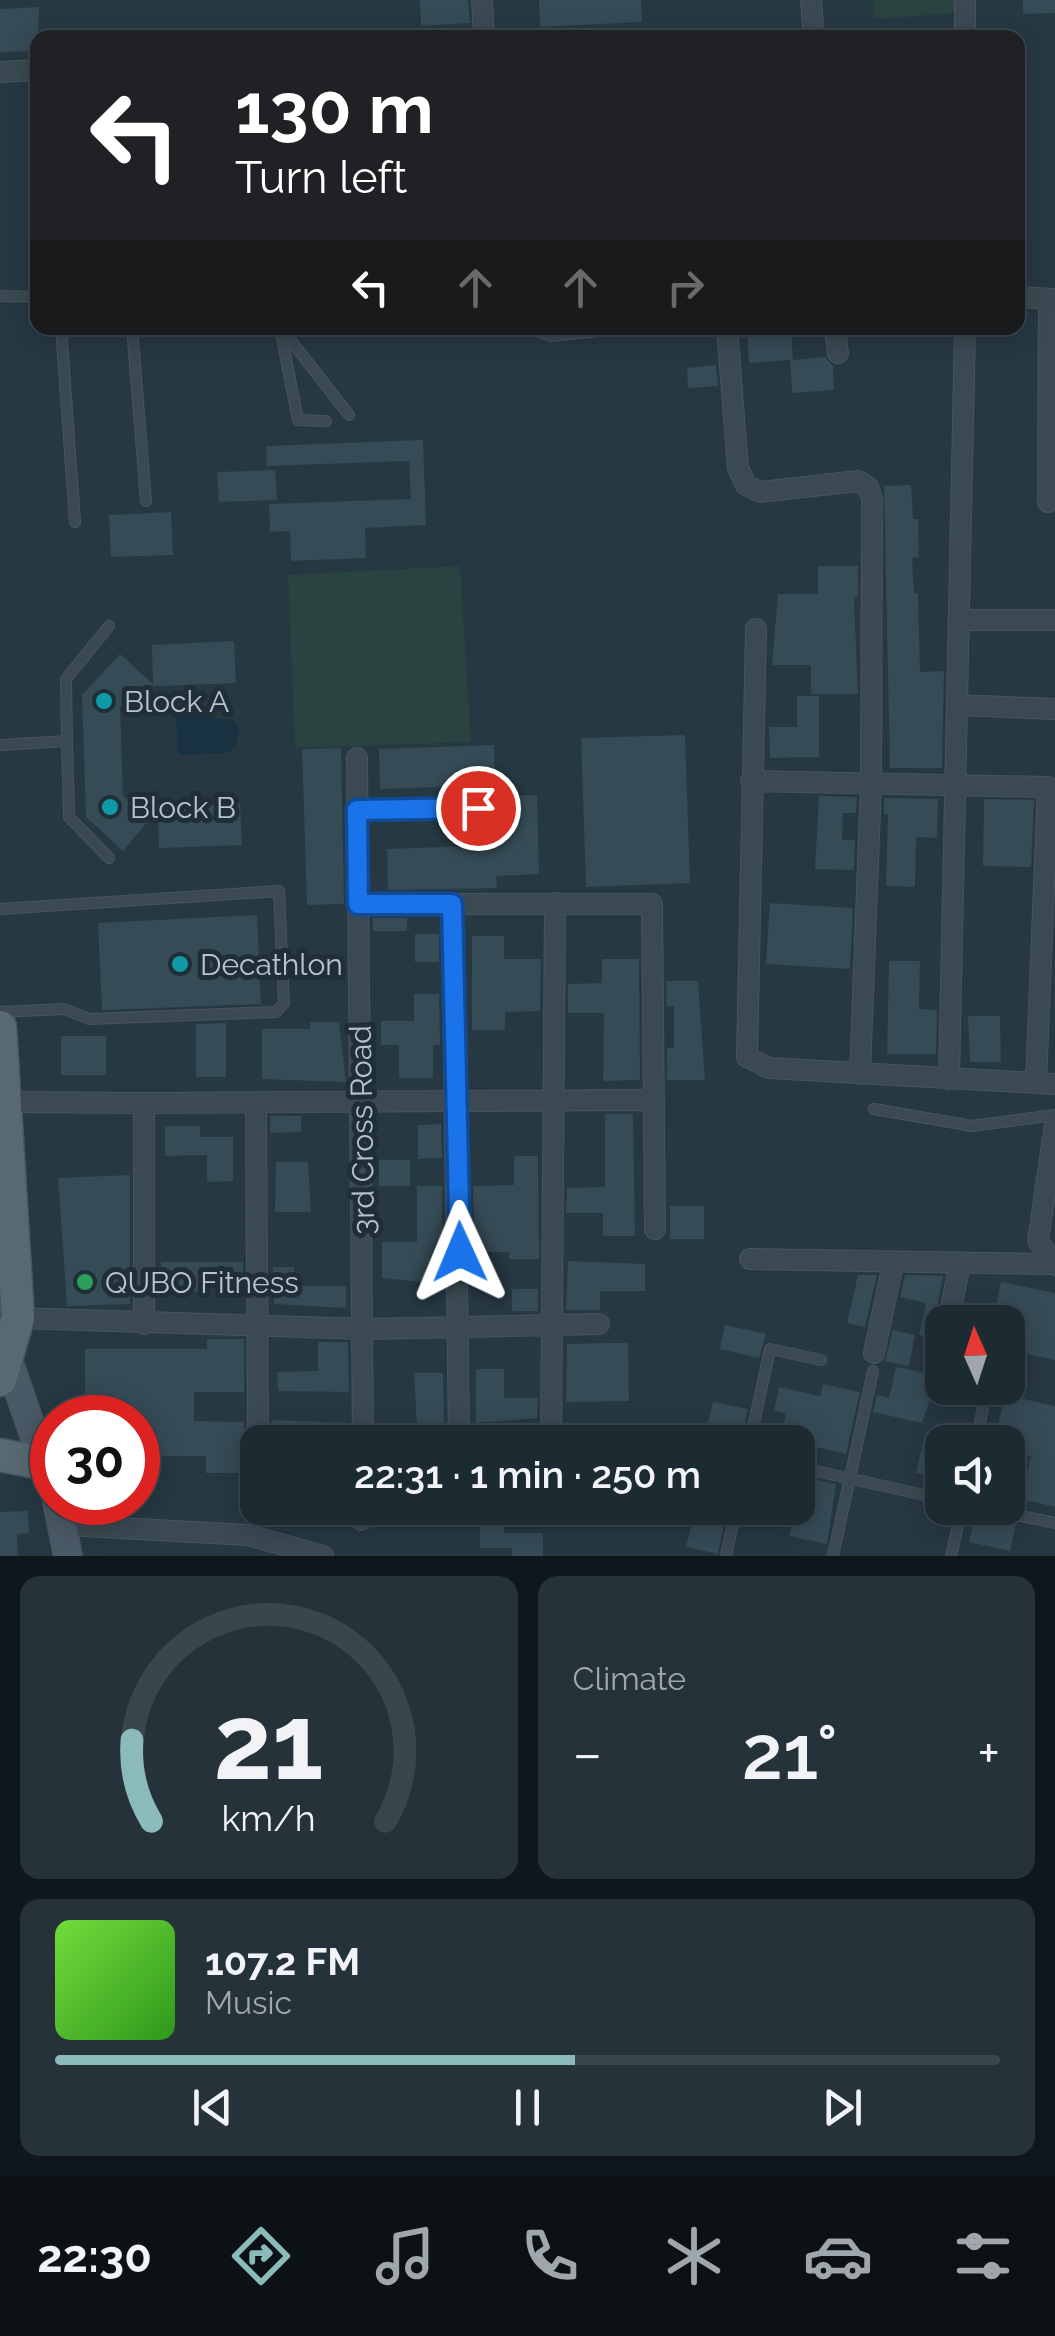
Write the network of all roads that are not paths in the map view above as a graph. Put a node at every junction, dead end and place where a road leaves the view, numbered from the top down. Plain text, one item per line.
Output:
1 (482, 0) edge
2 (811, 0) edge
3 (965, 0) edge
4 (484, 30) edge
5 (813, 30) edge
6 (965, 30) edge
7 (30, 70) edge
8 (0, 72) edge
9 (0, 296) edge
10 (1025, 297) edge
11 (30, 298) edge
12 (1052, 299) edge
13 (63, 335) edge
14 (133, 335) edge
15 (282, 335) edge
16 (286, 335) edge
17 (727, 335) edge
18 (837, 335) edge
19 (965, 335) edge
20 (838, 354) dead end
21 (349, 415) dead end
22 (326, 421) dead end
23 (1052, 475) edge
24 (146, 501) dead end
25 (1048, 502) dead end
26 (76, 522) dead end
27 (959, 620) junction
28 (1052, 620) dead end
29 (109, 626) dead end
30 (756, 629) dead end
31 (957, 704) junction
32 (1055, 709) edge
33 (67, 740) junction
34 (0, 745) edge
35 (356, 758) dead end
36 (750, 780) junction
37 (871, 783) junction
38 (956, 785) junction
39 (478, 808) dead end
40 (357, 810) junction
41 (109, 858) dead end
42 (555, 903) junction
43 (358, 904) junction
44 (452, 904) junction
45 (0, 908) edge
46 (0, 1012) edge
47 (0, 1028) edge
48 (860, 1074) junction
49 (950, 1079) junction
50 (1045, 1083) edge
51 (4, 1087) edge
52 (458, 1100) junction
53 (551, 1100) junction
54 (651, 1100) junction
55 (361, 1101) junction
56 (256, 1102) junction
57 (144, 1103) junction
58 (874, 1109) dead end
59 (1055, 1115) edge
60 (1055, 1124) edge
61 (654, 1229) dead end
62 (750, 1259) dead end
63 (893, 1264) junction
64 (960, 1264) junction
65 (1053, 1265) edge
66 (952, 1305) edge
67 (18, 1318) junction
68 (144, 1324) junction
69 (599, 1324) dead end
70 (550, 1325) junction
71 (256, 1328) junction
72 (460, 1328) junction
73 (365, 1329) junction
74 (821, 1360) dead end
75 (873, 1362) joint
76 (3, 1366) edge
77 (258, 1425) edge
78 (363, 1425) edge
79 (459, 1425) edge
80 (551, 1425) edge
81 (754, 1425) edge
82 (30, 1431) edge
83 (0, 1455) edge
84 (30, 1468) edge
85 (815, 1471) edge
86 (850, 1478) junction
87 (925, 1494) edge
88 (1025, 1516) edge
89 (1055, 1522) edge
90 (62, 1525) edge
91 (158, 1525) edge
92 (732, 1525) edge
93 (958, 1525) edge
94 (68, 1556) edge
95 (323, 1556) edge
96 (726, 1556) edge
97 (833, 1556) edge
98 (951, 1556) edge

1 - 4 street
2 - 5 street
3 - 6 street
7 - 8 street
9 - 11 lane
10 - 12 street
12 - 23 street
13 - 26 lane
14 - 24 lane
15 - 22 lane
16 - 21 lane
17 - 37 street
18 - 20 street
19 - 27 street
23 - 25 street
27 - 28 street
27 - 31 street
29 - 33 lane
30 - 36 street
31 - 32 street
31 - 38 street
33 - 34 lane
33 - 41 lane
35 - 40 street, 3rd Cross Road
36 - 37 street
36 - 48 street
37 - 38 street
37 - 48 street
38 - 49 street
38 - 50 street
39 - 40 street
40 - 43 street, 3rd Cross Road
42 - 44 street
42 - 53 street
42 - 54 street
43 - 44 street
43 - 55 street, 3rd Cross Road
44 - 52 street
45 - 46 lane
47 - 51 main road
48 - 49 street
49 - 50 street
51 - 57 street
51 - 67 main road
52 - 53 street
52 - 55 street
52 - 72 street
53 - 54 street
53 - 70 street
54 - 61 street
55 - 56 street
55 - 73 street, 3rd Cross Road
56 - 57 street
56 - 71 street
57 - 68 street
58 - 59 lane
60 - 65 street
62 - 63 street
63 - 64 street
63 - 75 street
64 - 65 street
64 - 66 street
67 - 68 street
67 - 76 main road
68 - 71 street
69 - 70 street
70 - 72 street
70 - 80 street
71 - 73 street
71 - 77 street
72 - 73 street
72 - 79 street
73 - 78 street, 3rd Cross Road
74 - 81 lane
75 - 86 lane
76 - 82 street
83 - 84 main road
85 - 86 lane
86 - 87 lane
86 - 97 lane
88 - 89 lane
90 - 94 street
91 - 95 street
92 - 96 lane
93 - 98 lane

